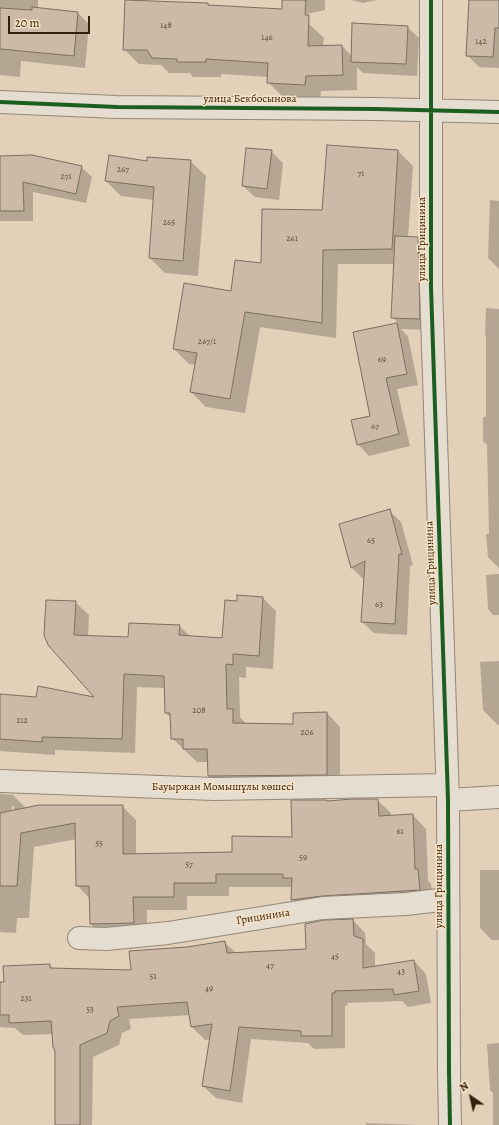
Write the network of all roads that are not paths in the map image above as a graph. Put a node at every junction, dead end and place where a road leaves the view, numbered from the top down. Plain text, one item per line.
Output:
1 (431, 0) edge
2 (0, 102) edge
3 (431, 111) junction
4 (499, 112) edge
5 (0, 781) edge
6 (447, 793) junction
7 (499, 797) edge
8 (448, 900) junction
9 (79, 938) dead end
10 (450, 1125) edge

1 - 3 street, улица Грицинина
2 - 3 street, улица Бекбосынова
3 - 4 street, улица Бекбосынова
3 - 6 street, улица Грицинина
5 - 6 street, Бауыржан Момышұлы көшесі
6 - 7 street, Бауыржан Момышұлы көшесі
6 - 8 street, улица Грицинина
8 - 9 street, Грицинина
8 - 10 street, улица Грицинина

